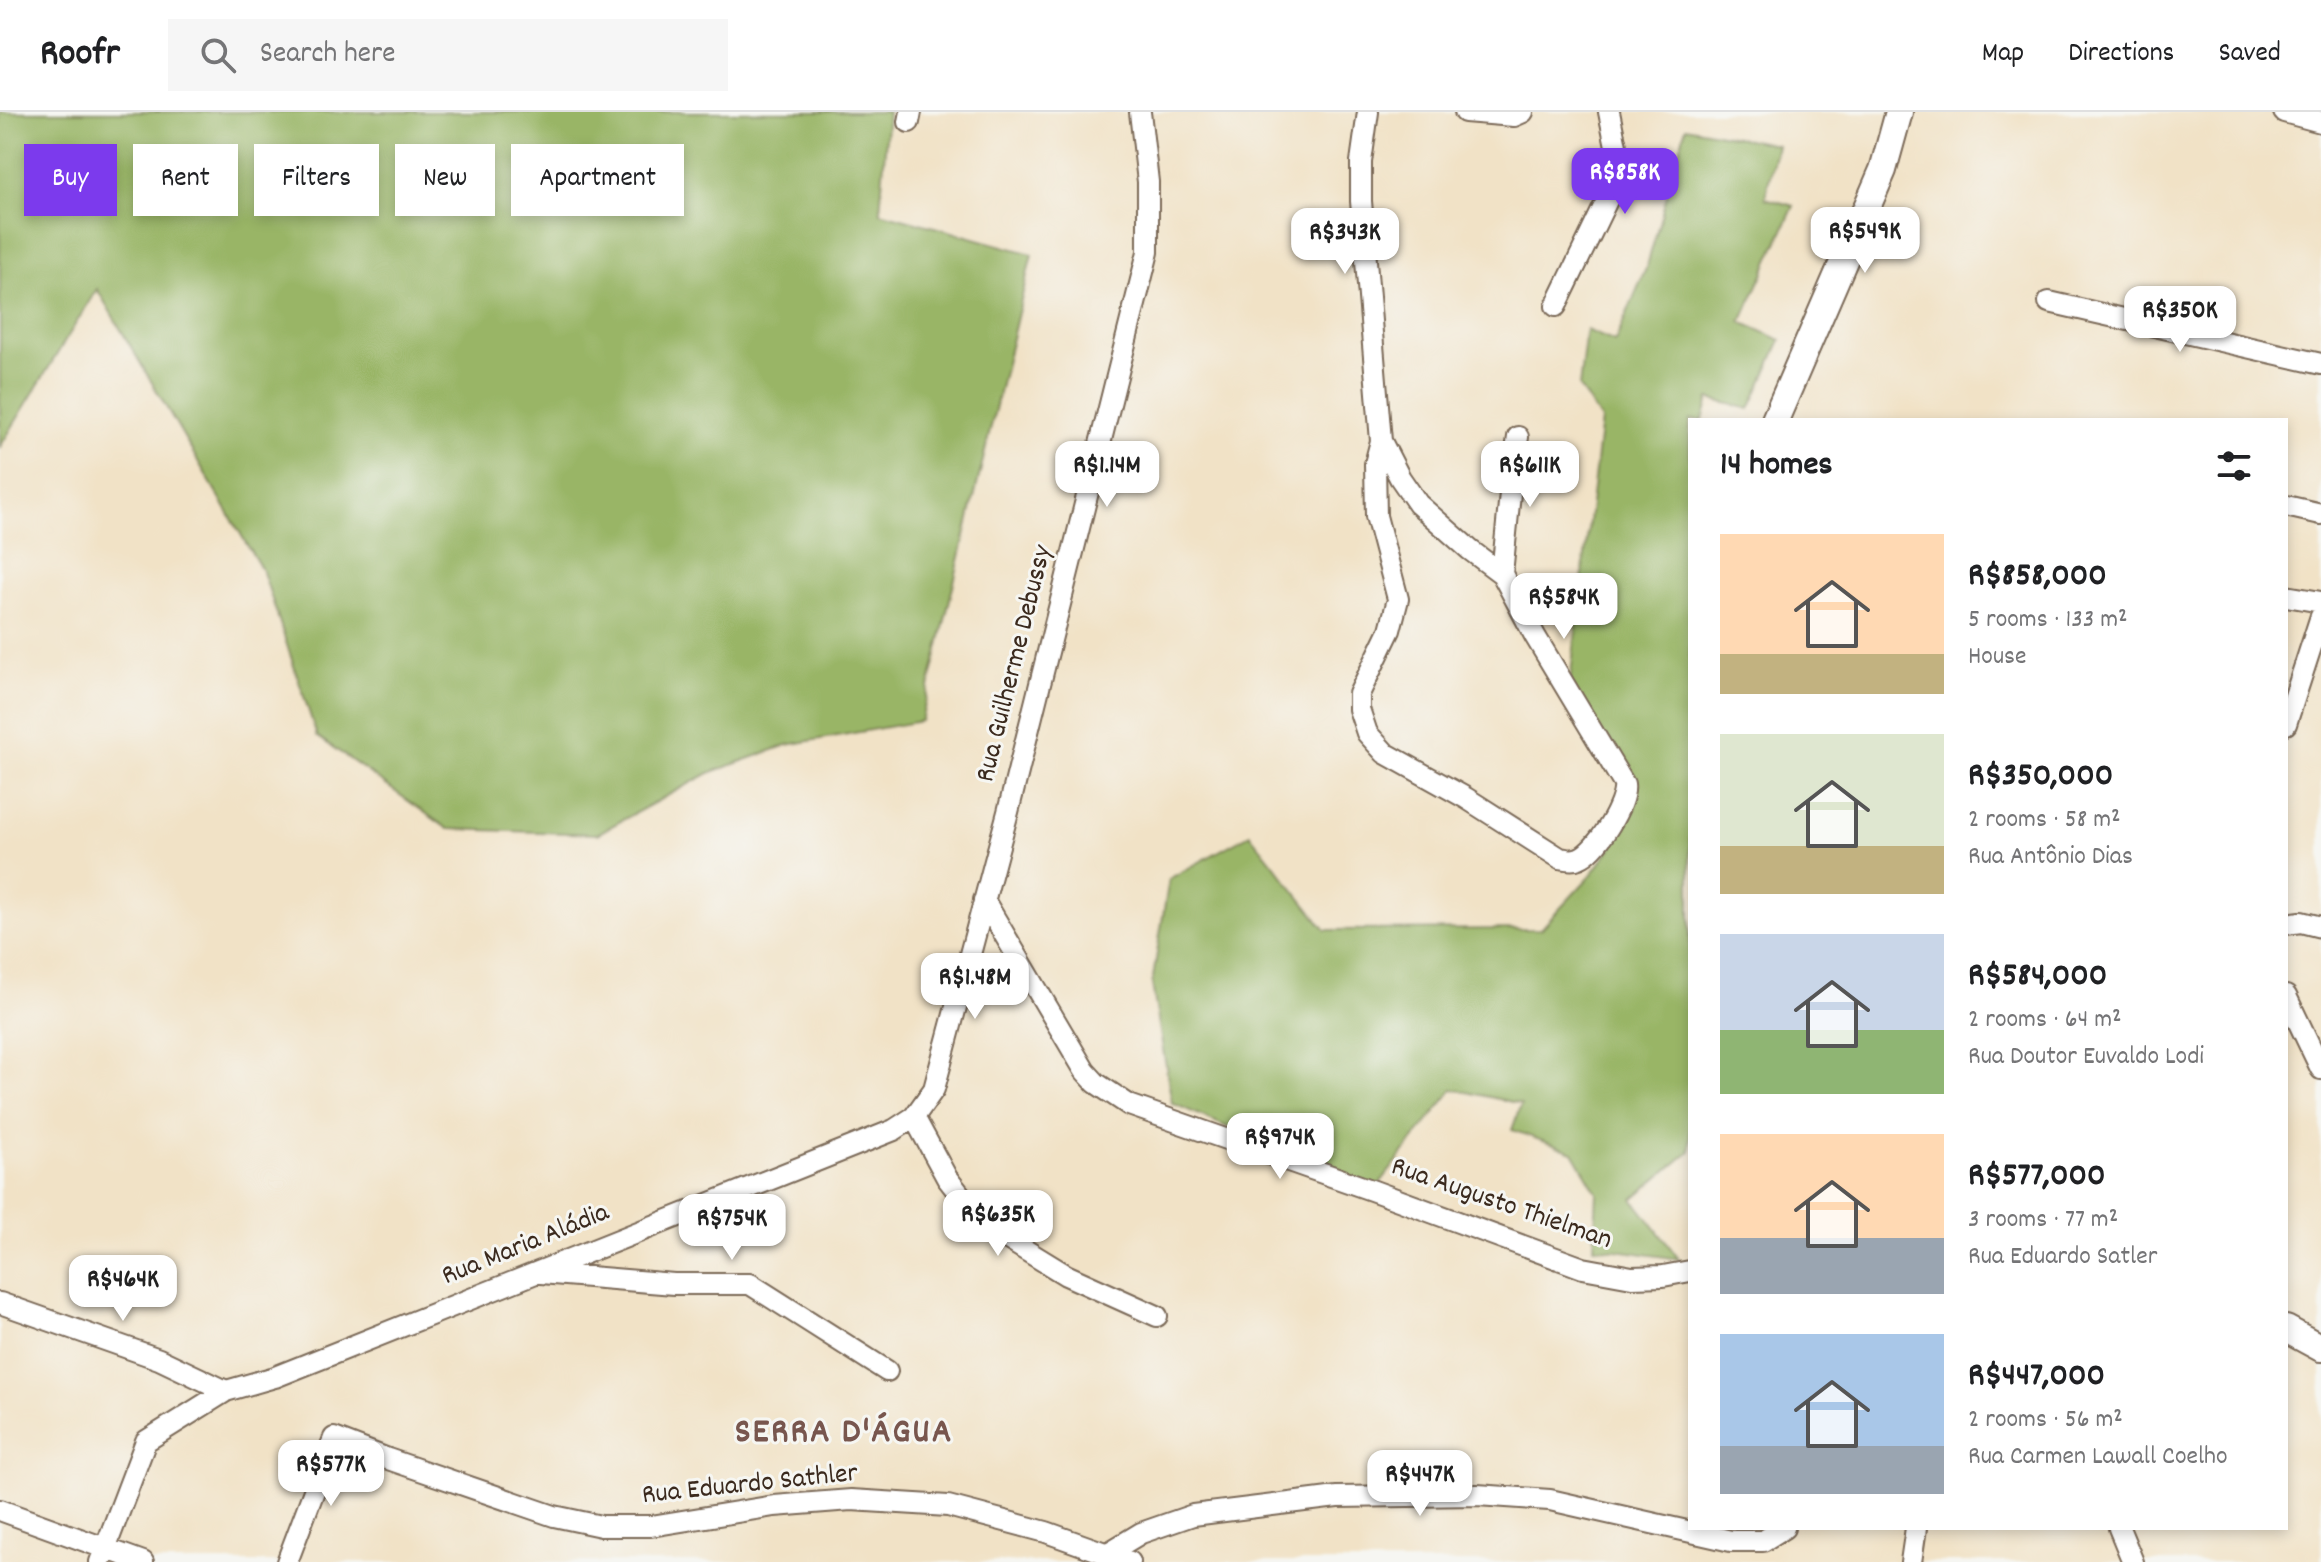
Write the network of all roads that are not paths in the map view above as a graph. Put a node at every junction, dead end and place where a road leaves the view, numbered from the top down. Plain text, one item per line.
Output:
1 (1140, 112) edge
2 (1368, 112) edge
3 (1465, 112) edge
4 (1523, 112) edge
5 (1609, 112) edge
6 (1899, 112) edge
7 (2284, 112) edge
8 (2321, 122) edge
9 (2049, 302) dead end
10 (1556, 306) dead end
11 (2321, 364) edge
12 (1776, 418) edge
13 (1518, 437) dead end
14 (1381, 441) junction
15 (2288, 506) edge
16 (2321, 514) edge
17 (1502, 574) junction
18 (2288, 596) edge
19 (2321, 602) edge
20 (2321, 616) edge
21 (2288, 718) edge
22 (984, 900) junction
23 (2288, 924) edge
24 (2321, 927) edge
25 (2288, 1000) edge
26 (2321, 1069) edge
27 (914, 1117) junction
28 (1688, 1271) edge
29 (537, 1272) junction
30 (0, 1303) edge
31 (1157, 1316) dead end
32 (2288, 1330) edge
33 (2321, 1348) edge
34 (887, 1371) dead end
35 (226, 1391) junction
36 (0, 1510) edge
37 (1781, 1530) edge
38 (1916, 1530) edge
39 (2120, 1530) edge
40 (1108, 1553) junction
41 (102, 1556) edge
42 (143, 1562) edge
43 (287, 1562) edge
44 (1130, 1562) edge
45 (1911, 1562) edge
46 (2133, 1562) edge

1 - 22 street, Rua Guilherme Debussy
2 - 14 street
3 - 4 street
5 - 10 street
6 - 12 street
7 - 8 street
9 - 11 street
13 - 17 street
14 - 17 street
14 - 17 street
15 - 16 street
18 - 19 street
20 - 21 street
22 - 27 street, Rua Maria Aládia
22 - 28 street, Rua Augusto Thielman
23 - 24 street
25 - 26 street
27 - 29 street, Rua Maria Aládia
27 - 31 street
29 - 34 street
29 - 35 street, Rua Maria Aládia
30 - 35 street
32 - 33 street
35 - 41 street, Rua Maria Aládia
36 - 41 street
37 - 40 street
38 - 45 street
39 - 46 street
40 - 43 street, Rua Eduardo Sathler
40 - 44 street, Rua Eduardo Sathler
41 - 42 street

